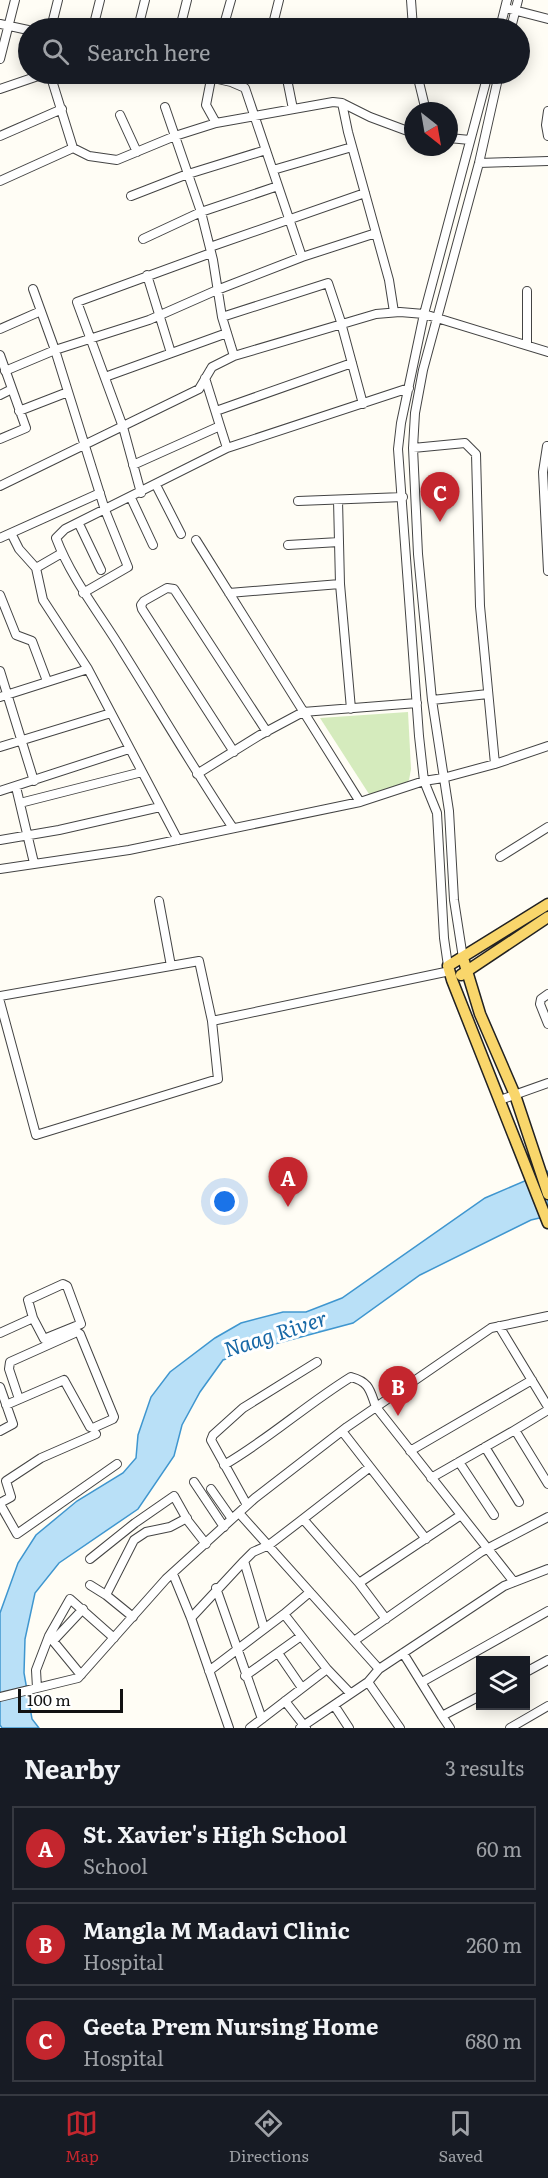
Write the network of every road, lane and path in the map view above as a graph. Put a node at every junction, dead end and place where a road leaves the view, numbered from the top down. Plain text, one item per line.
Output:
1 (15, 0) edge
2 (58, 0) edge
3 (100, 0) edge
4 (145, 0) edge
5 (187, 0) edge
6 (231, 0) edge
7 (279, 0) edge
8 (411, 0) edge
9 (518, 0) edge
10 (506, 4) edge
11 (516, 11) junction
12 (54, 18) edge
13 (96, 18) edge
14 (140, 18) edge
15 (182, 18) edge
16 (226, 18) edge
17 (274, 18) edge
18 (412, 18) edge
19 (514, 18) edge
20 (548, 19) edge
21 (4, 25) edge
22 (0, 58) edge
23 (18, 83) edge
24 (53, 84) edge
25 (210, 84) edge
26 (235, 84) edge
27 (288, 84) edge
28 (419, 84) edge
29 (485, 84) edge
30 (497, 84) edge
31 (0, 89) edge
32 (424, 102) edge
33 (342, 103) junction
34 (165, 107) dead end
35 (62, 109) junction
36 (293, 109) junction
37 (548, 111) edge
38 (120, 115) dead end
39 (255, 116) junction
40 (216, 123) junction
41 (404, 130) edge
42 (548, 135) edge
43 (0, 136) edge
44 (175, 136) junction
45 (458, 139) edge
46 (470, 140) junction
47 (352, 147) junction
48 (73, 148) junction
49 (266, 150) junction
50 (137, 152) junction
51 (548, 161) edge
52 (479, 162) junction
53 (273, 170) junction
54 (188, 174) junction
55 (0, 181) edge
56 (278, 186) junction
57 (365, 193) junction
58 (131, 196) dead end
59 (201, 213) junction
60 (289, 219) junction
61 (376, 233) junction
62 (143, 239) dead end
63 (210, 250) junction
64 (302, 257) junction
65 (147, 275) junction
66 (33, 289) dead end
67 (217, 290) junction
68 (527, 291) dead end
69 (41, 311) junction
70 (394, 312) junction
71 (160, 314) junction
72 (424, 314) junction
73 (222, 317) junction
74 (436, 317) junction
75 (341, 323) junction
76 (0, 329) edge
77 (226, 333) junction
78 (92, 339) junction
79 (527, 345) junction
80 (55, 350) junction
81 (548, 352) edge
82 (171, 353) junction
83 (0, 355) edge
84 (234, 356) junction
85 (352, 363) junction
86 (5, 371) junction
87 (105, 377) junction
88 (205, 378) junction
89 (409, 388) junction
90 (12, 389) junction
91 (68, 392) junction
92 (0, 395) edge
93 (363, 404) junction
94 (20, 411) junction
95 (216, 411) junction
96 (220, 426) junction
97 (123, 427) junction
98 (0, 439) edge
99 (85, 446) junction
100 (547, 446) edge
101 (227, 448) junction
102 (413, 448) junction
103 (133, 465) junction
104 (156, 485) junction
105 (0, 486) edge
106 (99, 493) junction
107 (141, 493) junction
108 (403, 497) junction
109 (131, 498) junction
110 (338, 500) junction
111 (298, 501) dead end
112 (105, 510) junction
113 (57, 512) junction
114 (79, 524) junction
115 (63, 531) junction
116 (11, 533) junction
117 (181, 534) dead end
118 (0, 538) edge
119 (196, 540) dead end
120 (339, 542) junction
121 (153, 545) dead end
122 (288, 545) dead end
123 (62, 553) junction
124 (36, 568) junction
125 (101, 570) dead end
126 (548, 571) edge
127 (340, 584) junction
128 (83, 593) junction
129 (229, 593) junction
130 (0, 595) edge
131 (88, 669) junction
132 (0, 671) edge
133 (46, 681) junction
134 (488, 694) junction
135 (4, 696) edge
136 (432, 700) junction
137 (417, 704) junction
138 (351, 709) junction
139 (111, 712) junction
140 (303, 712) junction
141 (267, 732) junction
142 (22, 741) junction
143 (0, 747) edge
144 (545, 747) edge
145 (129, 749) junction
146 (234, 752) junction
147 (548, 757) edge
148 (495, 764) junction
149 (142, 772) junction
150 (197, 774) junction
151 (443, 778) junction
152 (34, 781) junction
153 (424, 781) junction
154 (16, 786) junction
155 (0, 791) edge
156 (360, 802) junction
157 (20, 803) junction
158 (160, 807) junction
159 (548, 827) edge
160 (233, 828) junction
161 (28, 836) junction
162 (0, 840) edge
163 (178, 840) junction
164 (500, 857) dead end
165 (34, 863) junction
166 (0, 869) edge
167 (159, 901) dead end
168 (548, 904) edge
169 (548, 917) edge
170 (463, 958) junction
171 (171, 966) junction
172 (466, 972) junction
173 (450, 973) junction
174 (548, 994) edge
175 (0, 996) edge
176 (0, 1002) edge
177 (212, 1021) junction
178 (548, 1023) edge
179 (548, 1083) edge
180 (515, 1095) junction
181 (500, 1100) junction
182 (548, 1194) edge
183 (548, 1223) edge
184 (33, 1318) junction
185 (547, 1319) edge
186 (500, 1326) junction
187 (0, 1333) edge
188 (317, 1362) dead end
189 (531, 1380) junction
190 (0, 1387) edge
191 (19, 1400) junction
192 (6, 1405) junction
193 (376, 1407) junction
194 (548, 1408) edge
195 (515, 1430) junction
196 (0, 1431) edge
197 (342, 1431) junction
198 (96, 1434) dead end
199 (485, 1447) junction
200 (410, 1451) junction
201 (459, 1462) junction
202 (117, 1464) dead end
203 (224, 1466) junction
204 (370, 1467) junction
205 (431, 1479) junction
206 (194, 1482) dead end
207 (548, 1484) edge
208 (211, 1489) dead end
209 (519, 1502) dead end
210 (0, 1504) edge
211 (248, 1505) junction
212 (461, 1515) junction
213 (494, 1515) dead end
214 (236, 1516) junction
215 (548, 1517) edge
216 (187, 1518) junction
217 (303, 1519) junction
218 (224, 1527) junction
219 (426, 1539) junction
220 (206, 1544) junction
221 (269, 1545) junction
222 (487, 1549) junction
223 (90, 1559) dead end
224 (244, 1561) junction
225 (548, 1569) edge
226 (173, 1574) junction
227 (514, 1582) junction
228 (358, 1583) junction
229 (90, 1585) dead end
230 (216, 1588) junction
231 (310, 1592) junction
232 (106, 1595) junction
233 (82, 1609) junction
234 (548, 1611) edge
235 (284, 1614) junction
236 (133, 1617) junction
237 (190, 1618) junction
238 (386, 1619) junction
239 (264, 1628) junction
240 (301, 1636) junction
241 (51, 1638) junction
242 (114, 1638) junction
243 (354, 1641) junction
244 (238, 1649) junction
245 (278, 1653) junction
246 (403, 1653) junction
247 (548, 1660) edge
248 (327, 1669) junction
249 (379, 1669) junction
250 (530, 1669) edge
251 (209, 1671) junction
252 (81, 1675) junction
253 (245, 1676) junction
254 (368, 1682) junction
255 (422, 1682) junction
256 (36, 1688) junction
257 (302, 1688) junction
258 (350, 1693) junction
259 (0, 1697) edge
260 (476, 1698) edge
261 (285, 1701) junction
262 (334, 1705) junction
263 (548, 1706) edge
264 (442, 1716) junction
265 (262, 1719) junction
266 (303, 1727) edge
267 (230, 1728) edge
268 (250, 1728) edge
269 (349, 1728) edge
270 (400, 1728) edge
271 (450, 1728) edge
272 (510, 1728) edge

1 - 21 street
2 - 12 street
3 - 13 street
4 - 14 street
5 - 15 street
6 - 16 street
7 - 17 street
8 - 18 street
9 - 11 street
10 - 11 street
11 - 19 street
11 - 20 street
21 - 22 street
23 - 31 street
24 - 35 street
25 - 40 street
26 - 39 street
27 - 36 street
28 - 32 street
29 - 46 street
30 - 52 street
33 - 36 street
33 - 41 street
33 - 47 street
34 - 44 street
35 - 43 street
35 - 48 street
36 - 39 street
37 - 42 street
38 - 50 street
39 - 40 street
39 - 49 street
40 - 44 street
44 - 50 street
44 - 54 street
45 - 46 street
46 - 72 street
47 - 53 street
47 - 57 street
48 - 50 street
48 - 55 street
49 - 53 street
49 - 54 street
51 - 52 street
52 - 74 street
53 - 56 street
54 - 58 street
54 - 59 street
56 - 59 street
56 - 60 street
57 - 60 street
57 - 61 street
59 - 62 street
59 - 63 street
60 - 63 street
60 - 64 street
61 - 64 street
61 - 70 street
63 - 65 street
63 - 67 street
64 - 67 street
65 - 71 street
65 - 78 street
66 - 69 street
67 - 71 street
67 - 73 street
68 - 79 street
69 - 76 street
69 - 80 street
70 - 72 street
70 - 75 street
71 - 78 street
71 - 82 street
72 - 74 street
72 - 89 street
73 - 75 street
73 - 77 street
74 - 79 street
74 - 102 street
75 - 84 street
75 - 85 street
77 - 82 street
77 - 84 street
78 - 80 street
78 - 87 street
79 - 81 street
80 - 86 street
80 - 91 street
82 - 87 street
83 - 86 street
84 - 88 street
85 - 93 street
85 - 95 street
86 - 90 street
87 - 97 street
88 - 95 street
88 - 97 street
89 - 93 street
89 - 108 street
90 - 92 street
90 - 94 street
91 - 94 street
91 - 99 street
93 - 101 street
94 - 98 street
95 - 96 street
96 - 101 street
96 - 103 street
97 - 99 street
97 - 103 street
99 - 105 street
99 - 106 street
100 - 126 street
101 - 104 street
102 - 134 street
102 - 136 street
103 - 107 street
104 - 107 street
104 - 117 street
106 - 112 street
106 - 113 street
107 - 109 street
108 - 110 street
108 - 137 street
109 - 112 street
109 - 121 street
110 - 111 street
110 - 120 street
112 - 114 street
112 - 128 street
113 - 115 street
113 - 116 street
114 - 115 street
114 - 125 street
115 - 123 street
116 - 118 street
116 - 124 street
119 - 129 street
120 - 122 street
120 - 127 street
123 - 124 street
123 - 128 street
124 - 131 street
127 - 129 street
127 - 138 street
128 - 150 street
129 - 140 street
130 - 133 street
131 - 133 street
131 - 139 street
132 - 135 street
133 - 135 street
134 - 136 street
134 - 148 street
135 - 142 street
136 - 151 street
137 - 138 street
137 - 153 street
138 - 140 street
139 - 142 street
139 - 145 street
140 - 141 street
140 - 156 street
141 - 146 street
141 - 146 street
142 - 143 street
142 - 152 street
144 - 147 street
144 - 148 street
145 - 149 street
145 - 152 street
146 - 150 street
148 - 151 street
149 - 157 street
149 - 158 street
150 - 160 street
151 - 153 street
151 - 170 street
152 - 154 street
153 - 156 street
153 - 173 street
154 - 155 street
154 - 157 street
156 - 160 street
157 - 161 street
158 - 161 street
158 - 163 street
159 - 164 street
160 - 163 street
161 - 162 street
161 - 165 street
163 - 165 street
165 - 166 street
167 - 171 street
168 - 170 main road
169 - 172 main road
170 - 172 main road
170 - 173 main road
171 - 175 street
171 - 177 street
172 - 173 main road
172 - 180 main road
173 - 177 street
173 - 181 main road
174 - 178 street
176 - 177 street
179 - 180 street
180 - 181 street
180 - 182 main road
181 - 183 main road
184 - 184 street
184 - 187 street
185 - 186 street
186 - 189 street
186 - 193 street
188 - 203 street
189 - 194 street
189 - 200 street
190 - 192 street
191 - 191 street
191 - 192 street
192 - 196 street
193 - 197 street
193 - 200 street
193 - 203 street
194 - 195 street
195 - 199 street
195 - 207 street
197 - 204 street
197 - 211 street
198 - 210 street
199 - 201 street
199 - 209 street
200 - 205 street
201 - 205 street
201 - 213 street
202 - 210 street
203 - 211 street
204 - 217 street
204 - 219 street
205 - 212 street
206 - 218 street
208 - 214 street
211 - 214 street
212 - 219 street
212 - 222 street
214 - 218 street
214 - 221 street
215 - 222 street
216 - 220 street
216 - 223 street
216 - 232 street
217 - 221 street
217 - 228 street
218 - 220 street
219 - 228 street
220 - 226 street
221 - 224 street
221 - 231 street
222 - 227 street
222 - 238 street
224 - 230 street
224 - 239 street
225 - 227 street
226 - 236 street
226 - 237 street
227 - 246 street
228 - 238 street
229 - 232 street
230 - 237 street
230 - 244 street
231 - 235 street
231 - 243 street
232 - 236 street
233 - 241 street
233 - 241 street
233 - 242 street
234 - 255 street
235 - 239 street
235 - 240 street
236 - 242 street
237 - 251 street
238 - 243 street
239 - 244 street
240 - 245 street
240 - 248 street
241 - 252 street
241 - 256 street
242 - 252 street
243 - 249 street
244 - 251 street
244 - 253 street
245 - 253 street
245 - 257 street
246 - 249 street
246 - 255 street
247 - 250 street
248 - 257 street
248 - 258 street
249 - 254 street
251 - 267 street
252 - 256 street
253 - 265 street
254 - 258 street
254 - 270 street
255 - 264 street
256 - 259 street
257 - 261 street
258 - 262 street
260 - 264 street
261 - 265 street
261 - 266 street
262 - 266 street
262 - 269 street
263 - 272 street
264 - 271 street
265 - 268 street

